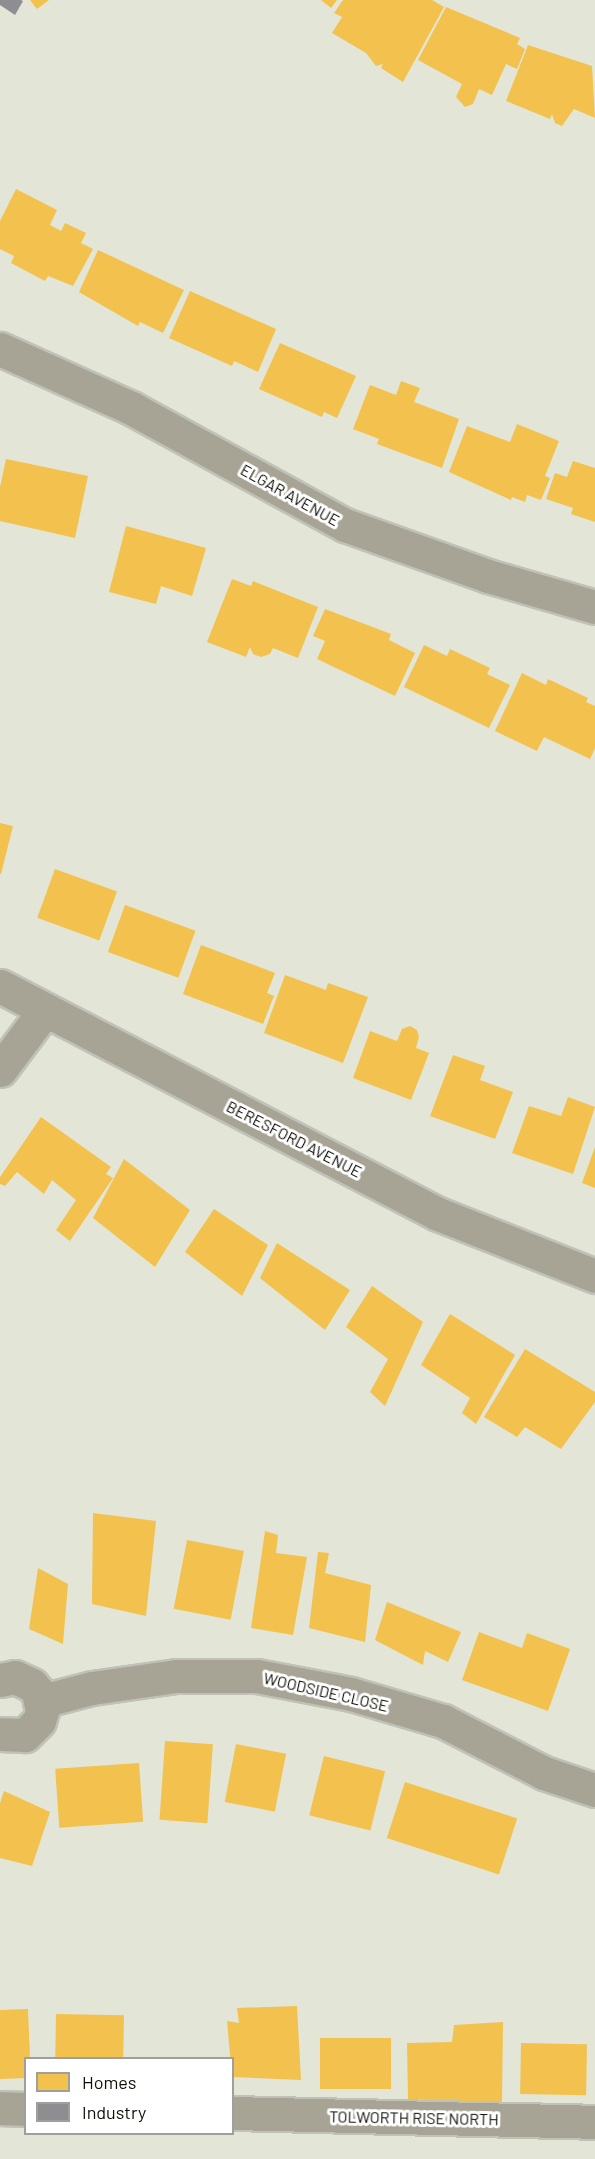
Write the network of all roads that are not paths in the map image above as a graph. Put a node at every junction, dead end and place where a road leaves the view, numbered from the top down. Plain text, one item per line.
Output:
1 (0, 349) edge
2 (595, 607) edge
3 (0, 986) edge
4 (45, 1010) junction
5 (0, 1070) edge
6 (595, 1276) edge
7 (0, 1680) edge
8 (42, 1701) junction
9 (0, 1734) edge
10 (595, 1790) edge
11 (0, 2108) edge
12 (24, 2109) edge
13 (234, 2114) edge
14 (595, 2122) edge

1 - 2 street, ELGAR AVENUE
3 - 4 street, BERESFORD AVENUE
4 - 5 street
4 - 6 street, BERESFORD AVENUE
7 - 8 street
8 - 9 street
8 - 10 street, WOODSIDE CLOSE
11 - 12 street
13 - 14 street, TOLWORTH RISE NORTH

